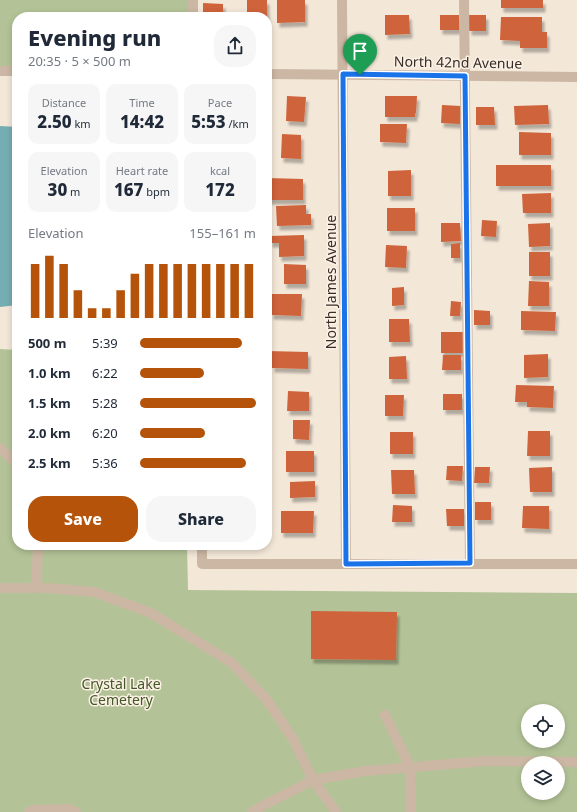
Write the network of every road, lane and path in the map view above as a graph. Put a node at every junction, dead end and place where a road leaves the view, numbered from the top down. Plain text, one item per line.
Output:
1 (193, 0) edge
2 (342, 0) edge
3 (464, 0) edge
4 (193, 12) edge
5 (0, 71) edge
6 (12, 71) edge
7 (272, 74) edge
8 (343, 74) junction
9 (465, 76) junction
10 (577, 77) edge
11 (0, 448) edge
12 (12, 459) edge
13 (38, 550) edge
14 (202, 550) edge
15 (470, 563) junction
16 (346, 564) junction
17 (577, 564) edge
18 (0, 588) edge
19 (36, 588) junction
20 (384, 715) dead end
21 (577, 762) edge
22 (410, 767) junction
23 (313, 780) junction
24 (29, 812) edge
25 (76, 812) edge
26 (252, 812) edge
27 (336, 812) edge
28 (411, 812) edge

1 - 4 street
2 - 8 street, North James Avenue
3 - 9 street
5 - 6 street
7 - 8 street, North 42nd Avenue
8 - 9 street, North 42nd Avenue
8 - 16 street, North James Avenue
9 - 10 street, North 42nd Avenue
9 - 15 street
11 - 12 street
13 - 19 street
14 - 16 street
15 - 16 street
15 - 17 street
18 - 19 street
19 - 23 street
20 - 22 street
21 - 22 street
22 - 23 street
22 - 28 street
23 - 26 street
23 - 27 street
24 - 25 street

